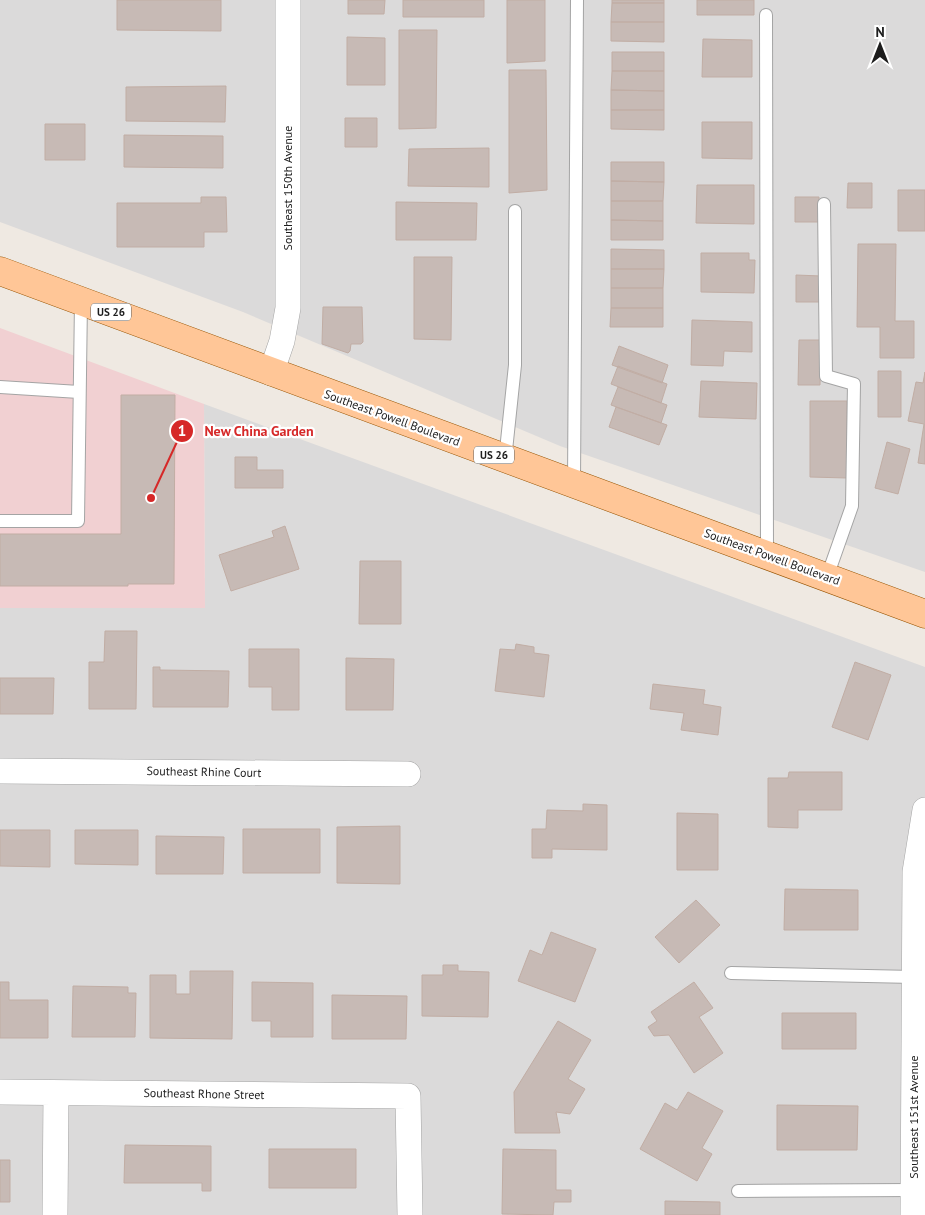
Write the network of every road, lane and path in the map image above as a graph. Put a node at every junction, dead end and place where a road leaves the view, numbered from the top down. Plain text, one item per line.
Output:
1 (288, 0) edge
2 (577, 0) edge
3 (766, 15) dead end
4 (824, 204) dead end
5 (515, 211) dead end
6 (0, 271) edge
7 (81, 301) junction
8 (271, 373) junction
9 (0, 387) edge
10 (79, 392) junction
11 (505, 460) junction
12 (574, 484) junction
13 (0, 521) edge
14 (767, 554) junction
15 (827, 577) junction
16 (925, 614) edge
17 (0, 770) edge
18 (408, 774) dead end
19 (925, 810) edge
20 (731, 973) dead end
21 (914, 977) junction
22 (0, 1092) edge
23 (56, 1093) junction
24 (913, 1190) junction
25 (738, 1191) dead end
26 (55, 1215) edge
27 (410, 1215) edge
28 (913, 1215) edge

1 - 8 street, Southeast 150th Avenue
2 - 12 lane
3 - 14 lane
4 - 15 lane
5 - 11 lane
6 - 7 main road, Southeast Powell Boulevard / US 26
7 - 8 main road, Southeast Powell Boulevard / US 26
7 - 10 lane
8 - 11 main road, Southeast Powell Boulevard / US 26
9 - 10 lane
10 - 13 lane
11 - 12 main road, Southeast Powell Boulevard / US 26
12 - 14 main road, Southeast Powell Boulevard / US 26
14 - 15 main road, Southeast Powell Boulevard / US 26
15 - 16 main road, Southeast Powell Boulevard / US 26
17 - 18 street, Southeast Rhine Court
19 - 21 street, Southeast 151st Avenue
20 - 21 lane
21 - 24 street, Southeast 151st Avenue
22 - 23 street, Southeast Rhone Street
23 - 26 street
23 - 27 street, Southeast Rhone Street
24 - 25 lane
24 - 28 street, Southeast 151st Avenue

